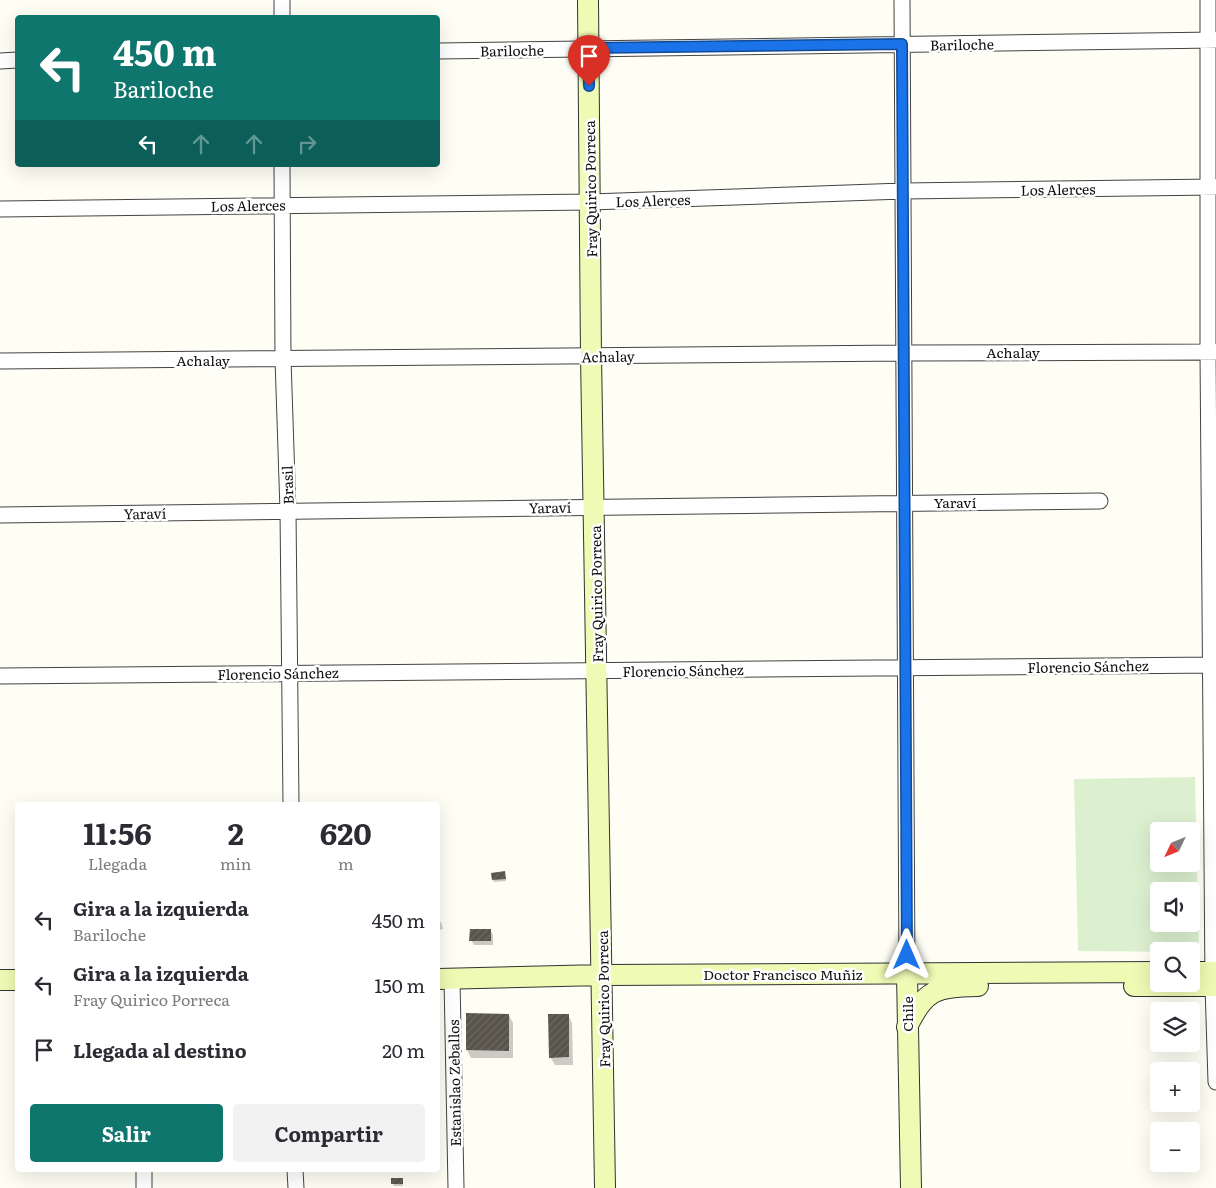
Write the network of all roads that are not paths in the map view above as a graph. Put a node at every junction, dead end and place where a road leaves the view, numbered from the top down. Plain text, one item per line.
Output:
1 (282, 0) edge
2 (588, 0) edge
3 (902, 0) edge
4 (1208, 0) edge
5 (282, 15) edge
6 (1212, 40) edge
7 (902, 44) junction
8 (588, 48) junction
9 (440, 51) edge
10 (0, 60) edge
11 (15, 60) edge
12 (282, 167) edge
13 (1212, 187) edge
14 (903, 191) junction
15 (590, 202) junction
16 (282, 204) junction
17 (0, 209) edge
18 (905, 352) junction
19 (1212, 352) edge
20 (591, 356) junction
21 (283, 359) junction
22 (0, 360) edge
23 (1100, 501) dead end
24 (906, 502) junction
25 (595, 506) junction
26 (288, 511) junction
27 (0, 515) edge
28 (1214, 665) edge
29 (907, 668) junction
30 (597, 670) junction
31 (290, 673) junction
32 (0, 676) edge
33 (291, 802) edge
34 (1214, 824) edge
35 (1150, 972) edge
36 (907, 974) junction
37 (602, 975) junction
38 (1200, 975) edge
39 (445, 978) edge
40 (1215, 979) edge
41 (0, 980) edge
42 (15, 980) edge
43 (907, 1027) junction
44 (1216, 1082) edge
45 (144, 1172) edge
46 (295, 1172) edge
47 (144, 1188) edge
48 (296, 1188) edge
49 (456, 1188) edge
50 (605, 1188) edge
51 (911, 1188) edge

1 - 5 street
2 - 8 main road, Fray Quirico Porreca
3 - 7 street, Chile
4 - 6 street
6 - 7 street, Bariloche
6 - 13 street
7 - 8 street, Bariloche
7 - 14 street, Chile
8 - 9 street, Bariloche
8 - 15 main road, Fray Quirico Porreca
10 - 11 street
12 - 16 street, Brasil
13 - 14 street, Los Alerces
13 - 19 street
14 - 15 street, Los Alerces
14 - 18 street, Chile
15 - 16 street, Los Alerces
15 - 20 main road, Fray Quirico Porreca
16 - 17 street, Los Alerces
16 - 21 street, Brasil
18 - 19 street, Achalay
18 - 20 street, Achalay
18 - 24 street, Chile
19 - 28 street
20 - 21 street, Achalay
20 - 25 main road, Fray Quirico Porreca
21 - 22 street, Achalay
21 - 26 street, Brasil
23 - 24 street, Yaraví
24 - 25 street, Yaraví
24 - 29 street, Chile
25 - 26 street, Yaraví
25 - 30 main road, Fray Quirico Porreca
26 - 27 street, Yaraví
26 - 31 street, Brasil
28 - 29 street, Florencio Sánchez
28 - 34 street
29 - 30 street, Florencio Sánchez
29 - 36 street, Chile
30 - 31 street, Florencio Sánchez
30 - 37 main road, Fray Quirico Porreca
31 - 32 street, Florencio Sánchez
31 - 33 street, Brasil
34 - 40 street
35 - 36 main road, Doctor Francisco Muñiz
36 - 37 main road, Doctor Francisco Muñiz
36 - 43 main road, Chile
37 - 39 main road, Doctor Francisco Muñiz
37 - 50 main road, Fray Quirico Porreca
38 - 40 main road
39 - 49 street, Estanislao Zeballos
40 - 43 main road
40 - 44 street
41 - 42 main road
43 - 51 main road, Chile
45 - 47 street
46 - 48 street

